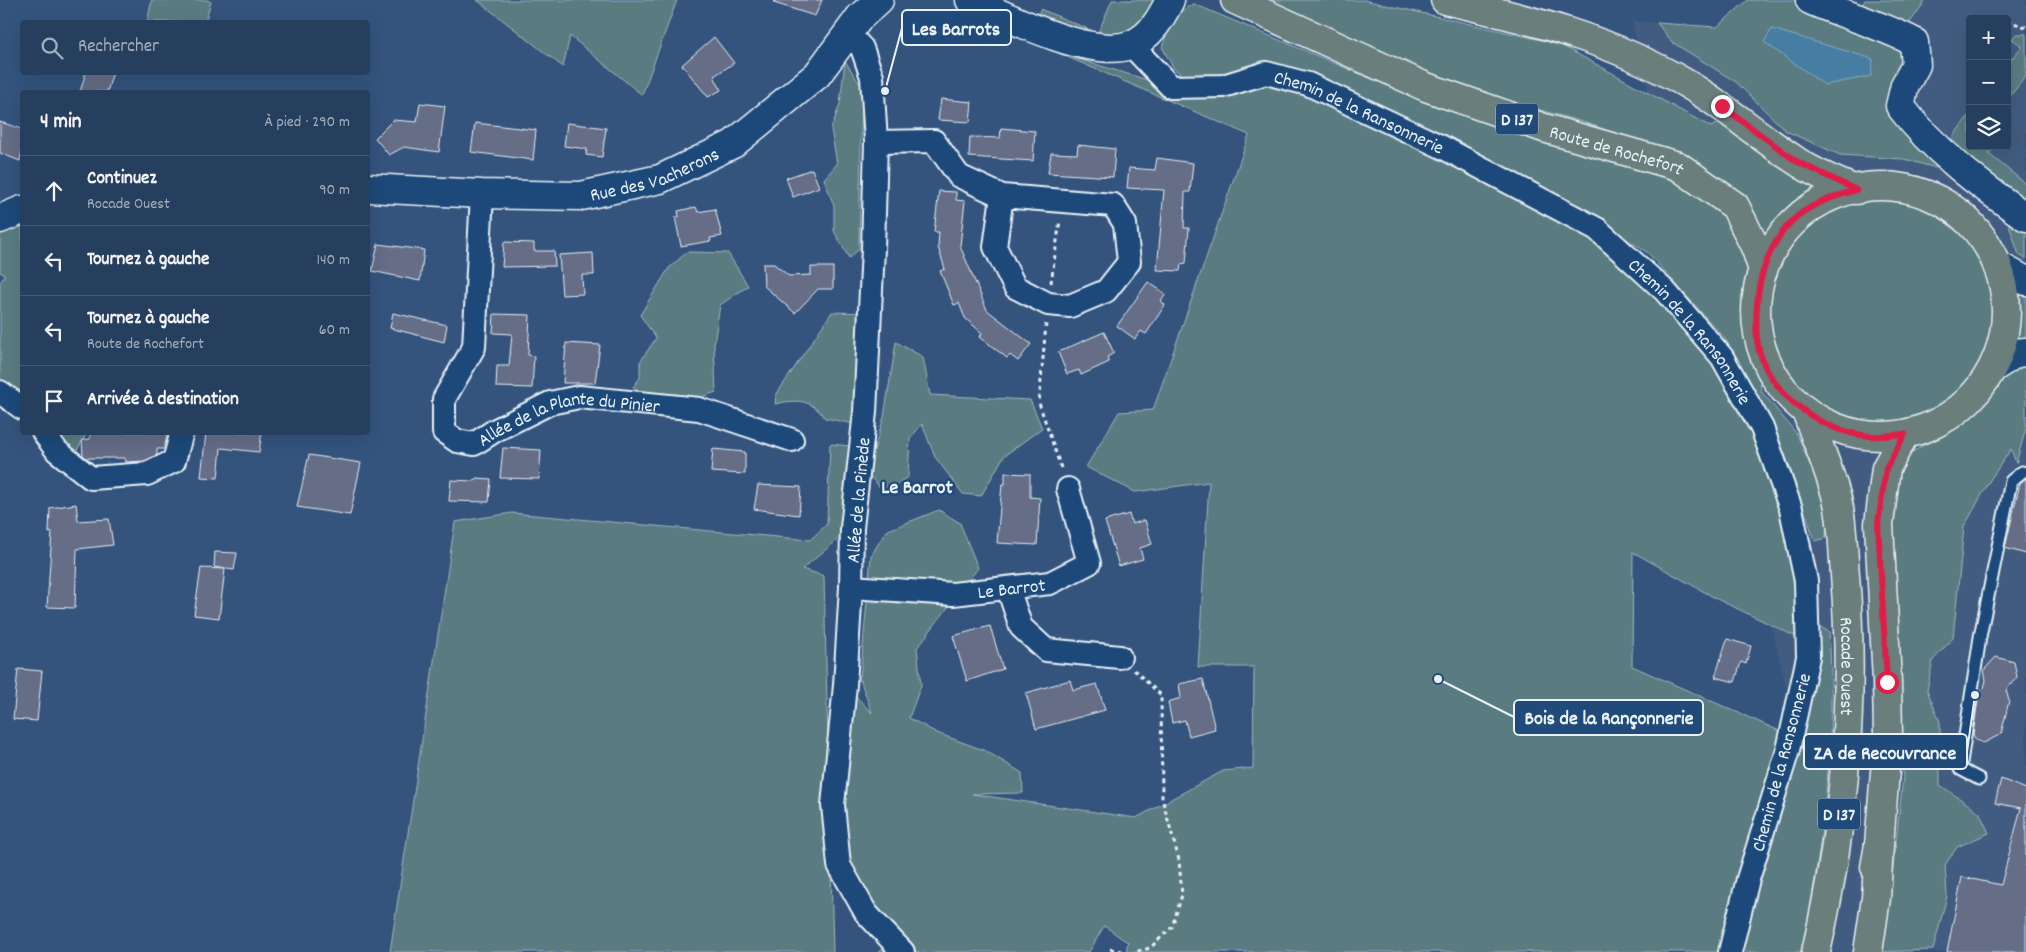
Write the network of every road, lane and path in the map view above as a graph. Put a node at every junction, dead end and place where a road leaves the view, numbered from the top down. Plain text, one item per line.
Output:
1 (879, 0) edge
2 (970, 0) edge
3 (1170, 0) edge
4 (1235, 0) edge
5 (1445, 0) edge
6 (1810, 0) edge
7 (2011, 22) edge
8 (2026, 27) edge
9 (848, 33) junction
10 (1131, 45) junction
11 (876, 142) junction
12 (370, 188) edge
13 (1856, 190) junction
14 (482, 194) junction
15 (1002, 196) junction
16 (1063, 199) junction
17 (20, 211) edge
18 (2026, 217) edge
19 (0, 219) edge
20 (1997, 265) junction
21 (1763, 270) junction
22 (2026, 281) edge
23 (1048, 304) junction
24 (2026, 352) edge
25 (1993, 368) junction
26 (0, 392) edge
27 (20, 407) edge
28 (1807, 413) junction
29 (1905, 434) junction
30 (45, 435) edge
31 (181, 435) edge
32 (792, 440) dead end
33 (2022, 472) dead end
34 (1068, 489) joint
35 (851, 587) junction
36 (1008, 588) junction
37 (1120, 657) joint
38 (1979, 779) dead end
39 (1879, 845) junction
40 (1110, 949) dead end
41 (903, 952) edge
42 (1126, 952) edge
43 (1134, 952) edge
44 (1730, 952) edge
45 (1816, 952) edge
46 (1857, 952) edge
47 (1868, 952) edge

1 - 9 street, Rue des Vacherons
2 - 10 street
3 - 10 street
4 - 21 main road, Route de Rochefort / D 137
5 - 13 main road
6 - 18 street
7 - 8 path
9 - 11 street, Allée de la Pinède
9 - 14 street, Rue des Vacherons
10 - 44 street, Chemin de la Ransonnerie
11 - 15 street
11 - 35 street, Allée de la Pinède
12 - 14 street, Rue des Vacherons
13 - 20 main road
13 - 21 main road
14 - 32 street, Allée de la Plante du Pinier
15 - 16 street
15 - 23 street
16 - 23 path
16 - 23 street
17 - 19 street
20 - 22 street
20 - 25 main road
21 - 28 main road
23 - 34 path
24 - 25 street
25 - 29 main road
26 - 27 street
28 - 29 main road
28 - 45 main road, Rocade Ouest / D 137
29 - 39 main road, Rocade Ouest / D 137
30 - 31 street
33 - 38 lane
34 - 36 street, Le Barrot
35 - 36 street, Le Barrot
35 - 41 street, Allée de la Pinède
36 - 37 street
37 - 43 path
39 - 46 main road, Rocade Ouest / D 137
39 - 47 main road
40 - 42 path

